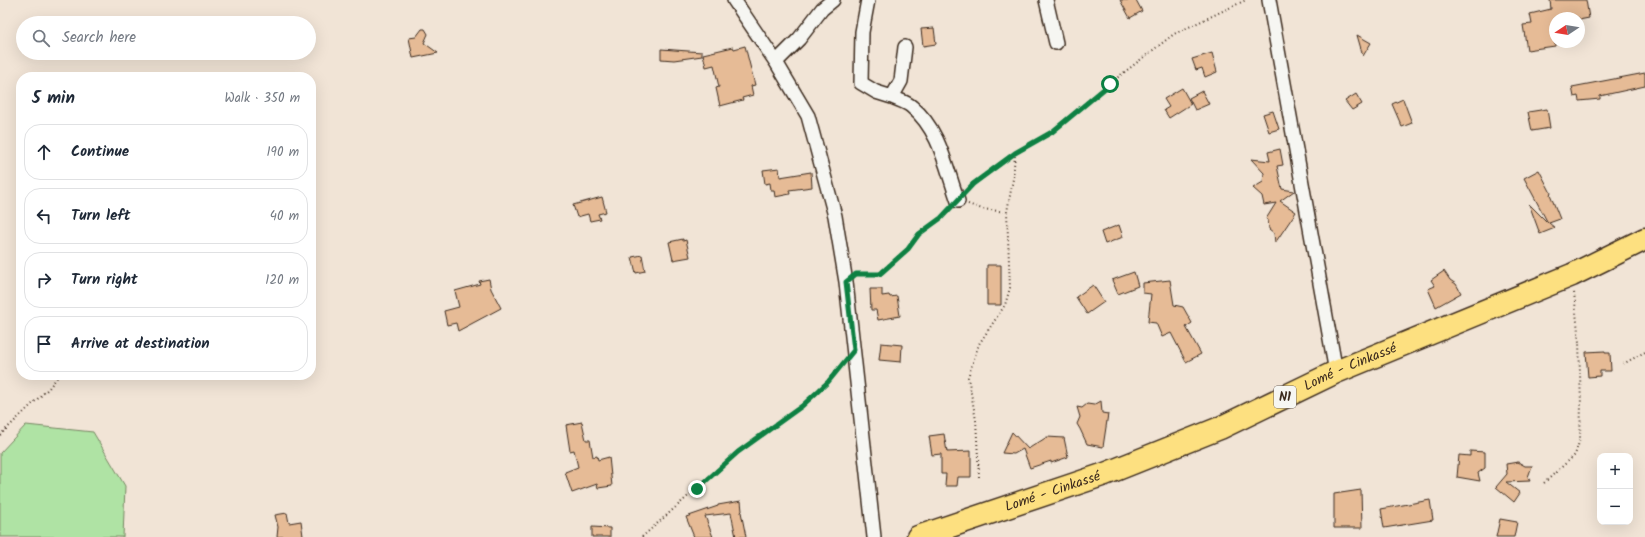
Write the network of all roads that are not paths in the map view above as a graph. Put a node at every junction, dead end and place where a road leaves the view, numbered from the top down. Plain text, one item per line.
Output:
1 (734, 0) edge
2 (833, 0) edge
3 (868, 0) edge
4 (1046, 0) edge
5 (1269, 0) edge
6 (1056, 43) dead end
7 (905, 47) dead end
8 (776, 62) junction
9 (892, 97) junction
10 (958, 201) road end
11 (1645, 239) edge
12 (1336, 372) junction
13 (874, 537) edge
14 (918, 537) edge

1 - 8 street
2 - 8 street
3 - 9 street
4 - 6 street
5 - 12 street
7 - 9 street
8 - 13 street
9 - 10 street
11 - 12 highway, Lomé - Cinkassé / N1
12 - 14 highway, Lomé - Cinkassé / N1

